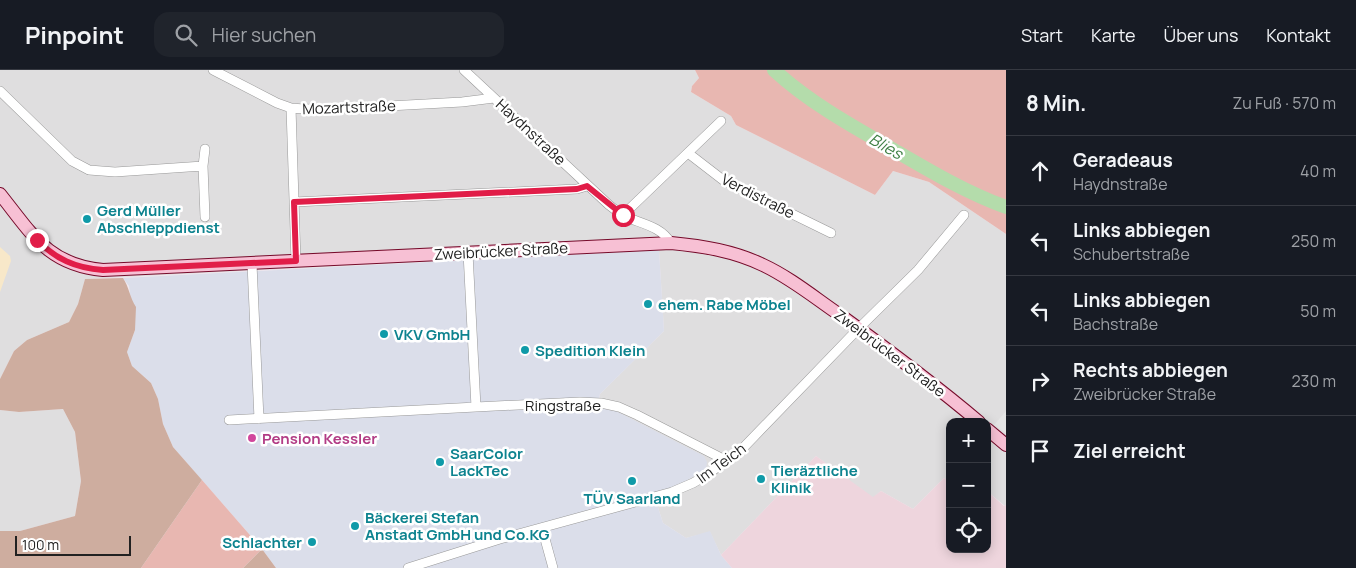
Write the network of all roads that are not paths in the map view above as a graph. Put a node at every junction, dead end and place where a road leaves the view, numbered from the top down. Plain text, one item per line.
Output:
1 (213, 70) edge
2 (464, 70) edge
3 (0, 92) edge
4 (494, 98) junction
5 (290, 108) junction
6 (721, 122) dead end
7 (206, 149) dead end
8 (688, 153) junction
9 (203, 166) junction
10 (587, 186) junction
11 (0, 195) edge
12 (294, 202) junction
13 (623, 215) junction
14 (964, 215) dead end
15 (205, 217) dead end
16 (831, 233) dead end
17 (671, 243) junction
18 (468, 253) junction
19 (296, 261) junction
20 (252, 264) junction
21 (858, 329) junction
22 (476, 406) junction
23 (259, 418) junction
24 (974, 418) edge
25 (229, 420) dead end
26 (991, 432) edge
27 (1006, 445) edge
28 (727, 461) junction
29 (542, 528) junction
30 (408, 568) edge
31 (553, 568) edge

1 - 5 street, Mozartstraße
2 - 4 street, Haydnstraße
3 - 9 street
4 - 5 street, Mozartstraße
4 - 10 street, Haydnstraße
5 - 12 street
6 - 8 street
7 - 9 street
8 - 13 street
8 - 16 street, Verdistraße
9 - 15 street
10 - 12 street
10 - 13 street, Haydnstraße
11 - 20 street, Zweibrücker Straße
12 - 19 street
13 - 17 street, Haydnstraße
14 - 21 street, Im Teich
17 - 18 street, Zweibrücker Straße
17 - 21 street, Zweibrücker Straße
18 - 19 street, Zweibrücker Straße
18 - 22 street
19 - 20 street, Zweibrücker Straße
20 - 23 street
21 - 24 street, Zweibrücker Straße
21 - 28 street, Im Teich
22 - 23 street, Ringstraße
22 - 28 street, Ringstraße
23 - 25 street, Ringstraße
26 - 27 street
28 - 29 street, Im Teich
29 - 30 street, Im Teich
29 - 31 street

